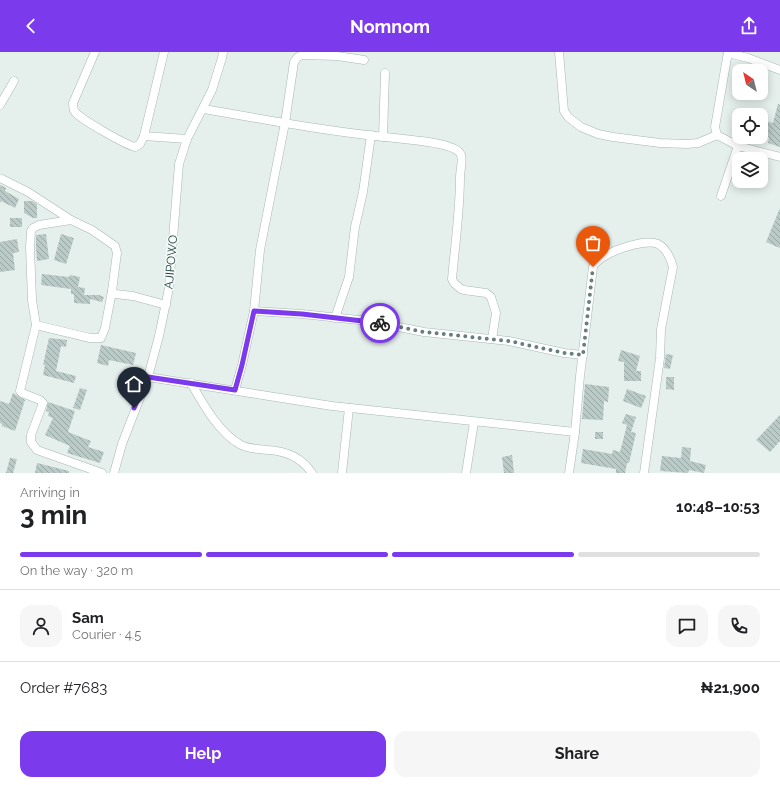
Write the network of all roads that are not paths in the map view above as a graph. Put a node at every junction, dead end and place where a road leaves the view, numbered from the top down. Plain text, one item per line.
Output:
1 (95, 52) edge
2 (164, 52) edge
3 (223, 52) edge
4 (560, 52) edge
5 (728, 52) edge
6 (364, 60) dead end
7 (780, 70) edge
8 (385, 73) dead end
9 (14, 81) dead end
10 (0, 105) edge
11 (204, 109) junction
12 (285, 123) junction
13 (371, 135) junction
14 (717, 135) junction
15 (144, 136) junction
16 (383, 137) junction
17 (187, 139) junction
18 (738, 146) junction
19 (780, 157) edge
20 (2, 179) dead end
21 (721, 196) dead end
22 (71, 220) junction
23 (112, 292) junction
24 (166, 304) junction
25 (254, 311) junction
26 (335, 318) junction
27 (36, 325) junction
28 (492, 339) junction
29 (583, 355) junction
30 (148, 377) junction
31 (191, 383) junction
32 (235, 390) junction
33 (349, 408) junction
34 (474, 422) junction
35 (575, 432) junction
36 (102, 473) edge
37 (114, 473) edge
38 (312, 473) edge
39 (342, 473) edge
40 (466, 473) edge
41 (569, 473) edge
42 (644, 473) edge

1 - 15 street
2 - 15 street
3 - 11 street, AJIPOWO
4 - 14 street
5 - 7 street
5 - 14 street
6 - 12 street
8 - 16 street
9 - 10 street
11 - 12 street
11 - 17 street, AJIPOWO
12 - 13 street
12 - 25 street
13 - 16 street
13 - 26 street
14 - 18 street
15 - 17 street
16 - 28 street
17 - 24 street, AJIPOWO
18 - 19 street
18 - 21 street
20 - 22 street
22 - 23 street
22 - 27 street
23 - 24 street
23 - 27 street
24 - 30 street, AJIPOWO
25 - 26 street
25 - 32 street
26 - 28 street
27 - 36 street
28 - 29 street
29 - 35 street
29 - 42 street
30 - 31 street
30 - 37 street, AJIPOWO
31 - 32 street
31 - 38 street
32 - 33 street
33 - 34 street
33 - 39 street
34 - 35 street
34 - 40 street
35 - 41 street

